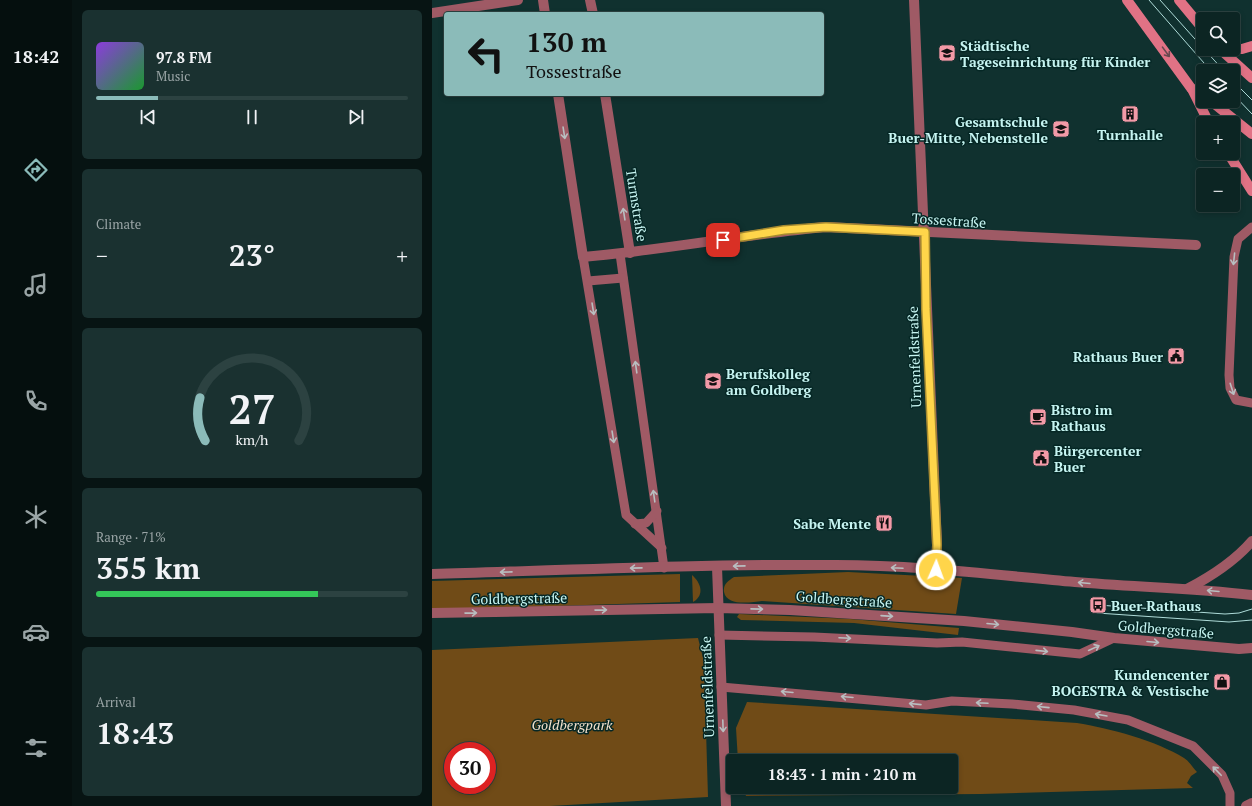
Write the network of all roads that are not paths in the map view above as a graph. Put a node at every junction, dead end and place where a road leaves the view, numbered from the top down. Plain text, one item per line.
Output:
1 (518, 0) edge
2 (543, 0) edge
3 (590, 0) edge
4 (914, 0) edge
5 (1127, 0) edge
6 (1179, 0) edge
7 (545, 12) edge
8 (592, 12) edge
9 (432, 13) edge
10 (1196, 21) edge
11 (1252, 46) edge
12 (1240, 49) edge
13 (1228, 56) edge
14 (1252, 78) edge
15 (1191, 88) junction
16 (1196, 91) edge
17 (558, 96) edge
18 (605, 96) edge
19 (1220, 108) edge
20 (1205, 116) edge
21 (1252, 134) edge
22 (1233, 160) edge
23 (1252, 190) edge
24 (1252, 227) edge
25 (925, 232) junction
26 (1196, 245) dead end
27 (630, 253) junction
28 (620, 254) junction
29 (583, 257) junction
30 (623, 278) junction
31 (588, 281) junction
32 (1252, 403) edge
33 (656, 511) junction
34 (635, 524) junction
35 (1252, 541) edge
36 (662, 548) junction
37 (717, 567) junction
38 (664, 568) junction
39 (936, 570) junction
40 (432, 574) edge
41 (1187, 589) junction
42 (1252, 595) edge
43 (718, 608) junction
44 (432, 613) edge
45 (719, 635) junction
46 (1114, 638) junction
47 (1252, 648) edge
48 (721, 687) junction
49 (1252, 803) edge
50 (726, 806) edge
51 (1230, 806) edge
52 (1246, 806) edge

1 - 9 street
2 - 7 street
3 - 8 street
4 - 25 street, Urnenfeldstraße
5 -> 15 main road
6 - 10 main road
11 - 12 main road
13 - 14 main road
15 - 16 main road
15 - 20 main road
17 -> 29 street
27 -> 18 street, Turmstraße
19 - 21 main road
22 - 23 main road
24 -> 32 lane
25 - 26 street, Tossestraße
25 - 27 street, Tossestraße
25 - 39 street, Urnenfeldstraße
27 - 28 street, Turmstraße
28 - 29 street, Turmstraße
28 - 30 lane
29 - 31 lane
30 - 31 lane
33 -> 30 lane
31 -> 34 lane
33 - 34 lane
33 - 36 lane
34 - 36 lane
35 - 41 street, Goldbergstraße
36 - 38 lane
37 - 38 street, Goldbergstraße
39 -> 37 street, Goldbergstraße
37 - 43 street, Urnenfeldstraße
38 -> 40 street, Goldbergstraße
41 -> 39 street, Goldbergstraße
42 -> 41 street, Goldbergstraße
44 -> 43 street, Goldbergstraße
43 - 45 street, Urnenfeldstraße
43 -> 46 street, Goldbergstraße
45 -> 46 lane
45 - 48 street, Urnenfeldstraße
46 -> 47 street, Goldbergstraße
48 -> 50 street, Urnenfeldstraße
51 -> 48 lane
49 - 52 street

